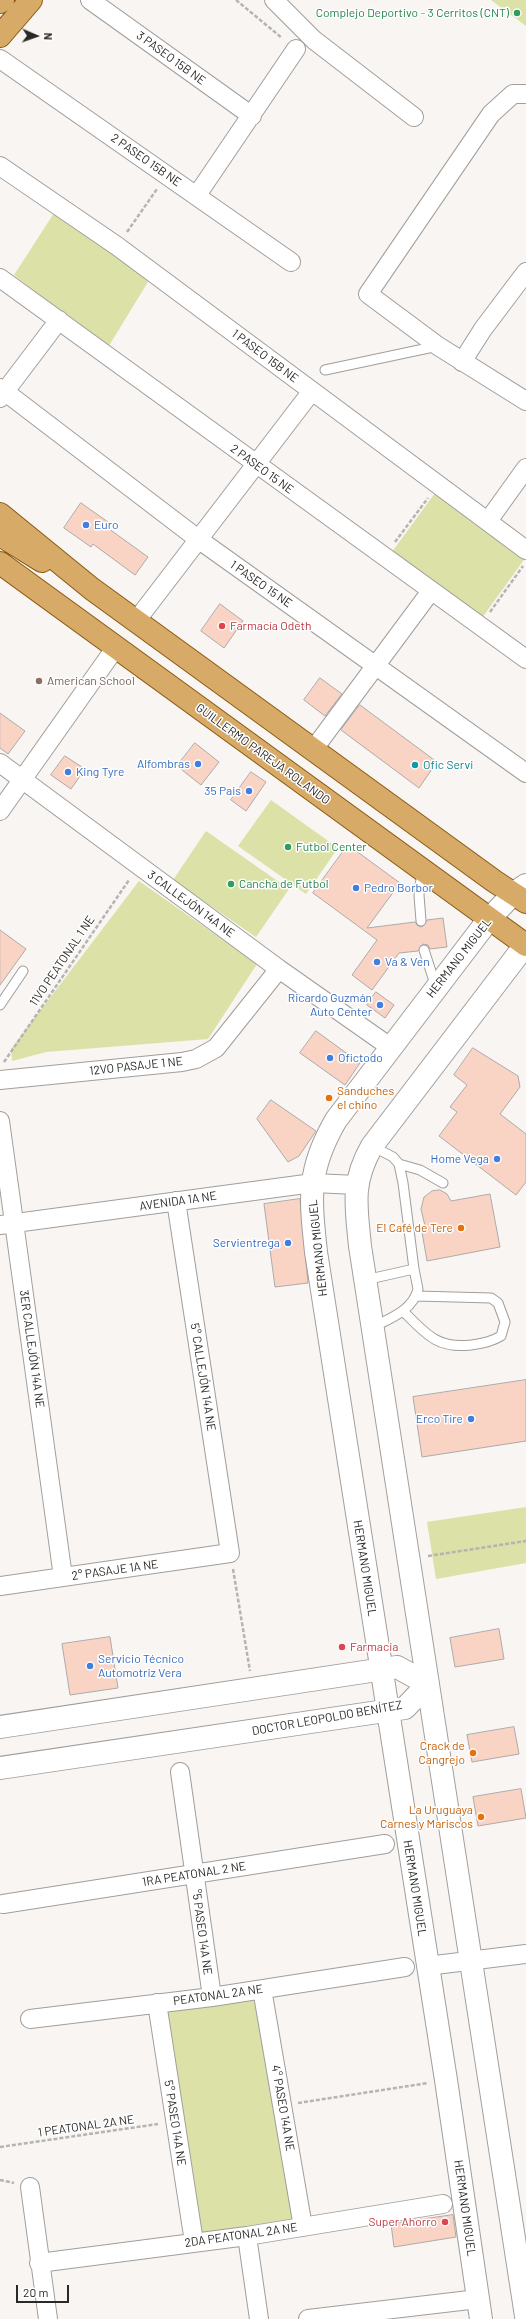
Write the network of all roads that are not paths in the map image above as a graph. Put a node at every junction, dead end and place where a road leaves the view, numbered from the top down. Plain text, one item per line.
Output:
1 (3, 0) edge
2 (31, 0) edge
3 (90, 0) edge
4 (274, 0) edge
5 (0, 2) edge
6 (0, 36) edge
7 (296, 49) road end
8 (0, 59) edge
9 (526, 94) edge
10 (252, 116) junction
11 (414, 117) dead end
12 (0, 166) edge
13 (197, 195) junction
14 (291, 262) dead end
15 (526, 272) edge
16 (0, 278) edge
17 (59, 320) junction
18 (438, 346) junction
19 (462, 362) junction
20 (326, 370) dead end
21 (314, 388) junction
22 (2, 392) edge
23 (526, 401) edge
24 (256, 464) junction
25 (526, 468) edge
26 (0, 514) edge
27 (488, 521) junction
28 (0, 535) edge
29 (198, 539) junction
30 (526, 550) edge
31 (0, 563) edge
32 (0, 578) edge
33 (92, 589) junction
34 (431, 590) junction
35 (72, 616) junction
36 (136, 621) junction
37 (116, 647) junction
38 (526, 659) edge
39 (376, 666) junction
40 (313, 750) junction
41 (0, 764) edge
42 (526, 773) edge
43 (22, 780) junction
44 (0, 811) edge
45 (422, 871) junction
46 (522, 893) edge
47 (490, 919) junction
48 (421, 921) dead end
49 (526, 945) edge
50 (424, 950) dead end
51 (279, 969) junction
52 (24, 971) dead end
53 (436, 986) junction
54 (0, 1005) edge
55 (383, 1042) dead end
56 (0, 1080) edge
57 (0, 1121) edge
58 (372, 1146) junction
59 (398, 1164) junction
60 (313, 1183) junction
61 (443, 1183) dead end
62 (357, 1185) junction
63 (176, 1201) junction
64 (8, 1224) edge
65 (414, 1269) junction
66 (365, 1280) junction
67 (417, 1296) junction
68 (403, 1311) junction
69 (372, 1327) junction
70 (230, 1553) joint
71 (63, 1577) junction
72 (0, 1586) edge
73 (381, 1670) junction
74 (428, 1684) junction
75 (387, 1711) junction
76 (0, 1727) edge
77 (0, 1768) edge
78 (180, 1772) dead end
79 (385, 1844) dead end
80 (194, 1873) junction
81 (3, 1904) dead end
82 (526, 1954) edge
83 (471, 1960) junction
84 (427, 1966) junction
85 (405, 1968) dead end
86 (262, 1989) junction
87 (212, 1997) junction
88 (157, 2004) junction
89 (30, 2019) dead end
90 (30, 2186) dead end
91 (443, 2204) dead end
92 (303, 2227) junction
93 (247, 2236) junction
94 (194, 2242) junction
95 (39, 2263) junction
96 (480, 2309) edge
97 (526, 2316) edge
98 (48, 2319) edge
99 (259, 2319) edge
100 (308, 2319) edge

1 - 5 main road
2 - 6 main road
3 - 10 street, 3 PASEO 15B NE
4 - 11 street
7 - 10 street
8 - 13 street, 2 PASEO 15B NE
9 - 18 street
10 - 13 street
12 - 21 street, 1 PASEO 15B NE
13 - 14 street, 2 PASEO 15B NE
15 - 19 street
16 - 17 street, 2 PASEO 15 NE
17 - 22 street
17 - 24 street, 2 PASEO 15 NE
18 - 19 street
18 - 20 lane
19 - 23 street
21 - 24 street
21 - 27 street, 1 PASEO 15B NE
22 - 29 street, 1 PASEO 15 NE
24 - 29 street
24 - 34 street, 2 PASEO 15 NE
25 - 27 street
26 - 33 main road
27 - 30 street, 1 PASEO 15B NE
28 - 33 main road
29 - 36 street
29 - 39 street, 1 PASEO 15 NE
31 - 35 main road, GUILLERMO PAREJA ROLANDO
32 - 35 main road
33 - 36 main road
34 - 38 street, 2 PASEO 15 NE
34 - 39 street
35 - 37 main road, GUILLERMO PAREJA ROLANDO
36 - 40 main road
37 - 43 street
37 - 45 main road, GUILLERMO PAREJA ROLANDO
39 - 40 street
39 - 42 street, 1 PASEO 15 NE
40 - 46 main road
41 - 43 street, 3 CALLEJÓN 14A NE
43 - 44 street
43 - 51 street, 3 CALLEJÓN 14A NE
45 - 47 main road, GUILLERMO PAREJA ROLANDO
45 - 48 lane
46 - 47 street, HERMANO MIGUEL
47 - 49 main road, GUILLERMO PAREJA ROLANDO
47 - 53 street, HERMANO MIGUEL
49 - 58 street
50 - 53 lane
51 - 55 street, 3 CALLEJÓN 14A NE
51 - 56 street, 12VO PASAJE 1 NE
52 - 54 lane
53 - 60 street, HERMANO MIGUEL
57 - 64 street, 3ER CALLEJÓN 14A NE
58 - 59 lane
58 - 62 street
59 - 61 lane
59 - 65 lane
60 - 62 street, AVENIDA 1A NE
60 - 63 street, AVENIDA 1A NE
60 - 73 street, HERMANO MIGUEL
62 - 66 street
63 - 64 street, AVENIDA 1A NE
63 - 70 street, 5° CALLEJÓN 14A NE
64 - 71 street, 3ER CALLEJÓN 14A NE
65 - 66 lane
65 - 67 lane
66 - 69 street
67 - 68 lane
67 - 68 lane
68 - 69 lane
69 - 74 street
70 - 71 street, 2° PASAJE 1A NE
71 - 72 street, 2° PASAJE 1A NE
73 - 74 street
73 - 75 street, HERMANO MIGUEL
73 - 76 street
74 - 75 street, DOCTOR LEOPOLDO BENÍTEZ
74 - 83 street
75 - 77 street, DOCTOR LEOPOLDO BENÍTEZ
75 - 84 street, HERMANO MIGUEL
78 - 80 street, °5 PASEO 14A NE
79 - 80 street, 1RA PEATONAL 2 NE
80 - 81 street, 1RA PEATONAL 2 NE
80 - 87 street, °5 PASEO 14A NE
82 - 83 street
83 - 84 street
83 - 97 street
84 - 96 street, HERMANO MIGUEL
85 - 86 street, PEATONAL 2A NE
86 - 87 street, PEATONAL 2A NE
86 - 92 street, 4° PASEO 14A NE
87 - 88 street, PEATONAL 2A NE
88 - 89 street, PEATONAL 2A NE
88 - 94 street, 5° PASEO 14A NE
90 - 95 street
91 - 92 street, 2DA PEATONAL 2A NE
92 - 93 street, 2DA PEATONAL 2A NE
93 - 94 street, 2DA PEATONAL 2A NE
93 - 99 street
94 - 95 street, 2DA PEATONAL 2A NE
95 - 98 street
96 - 100 street

